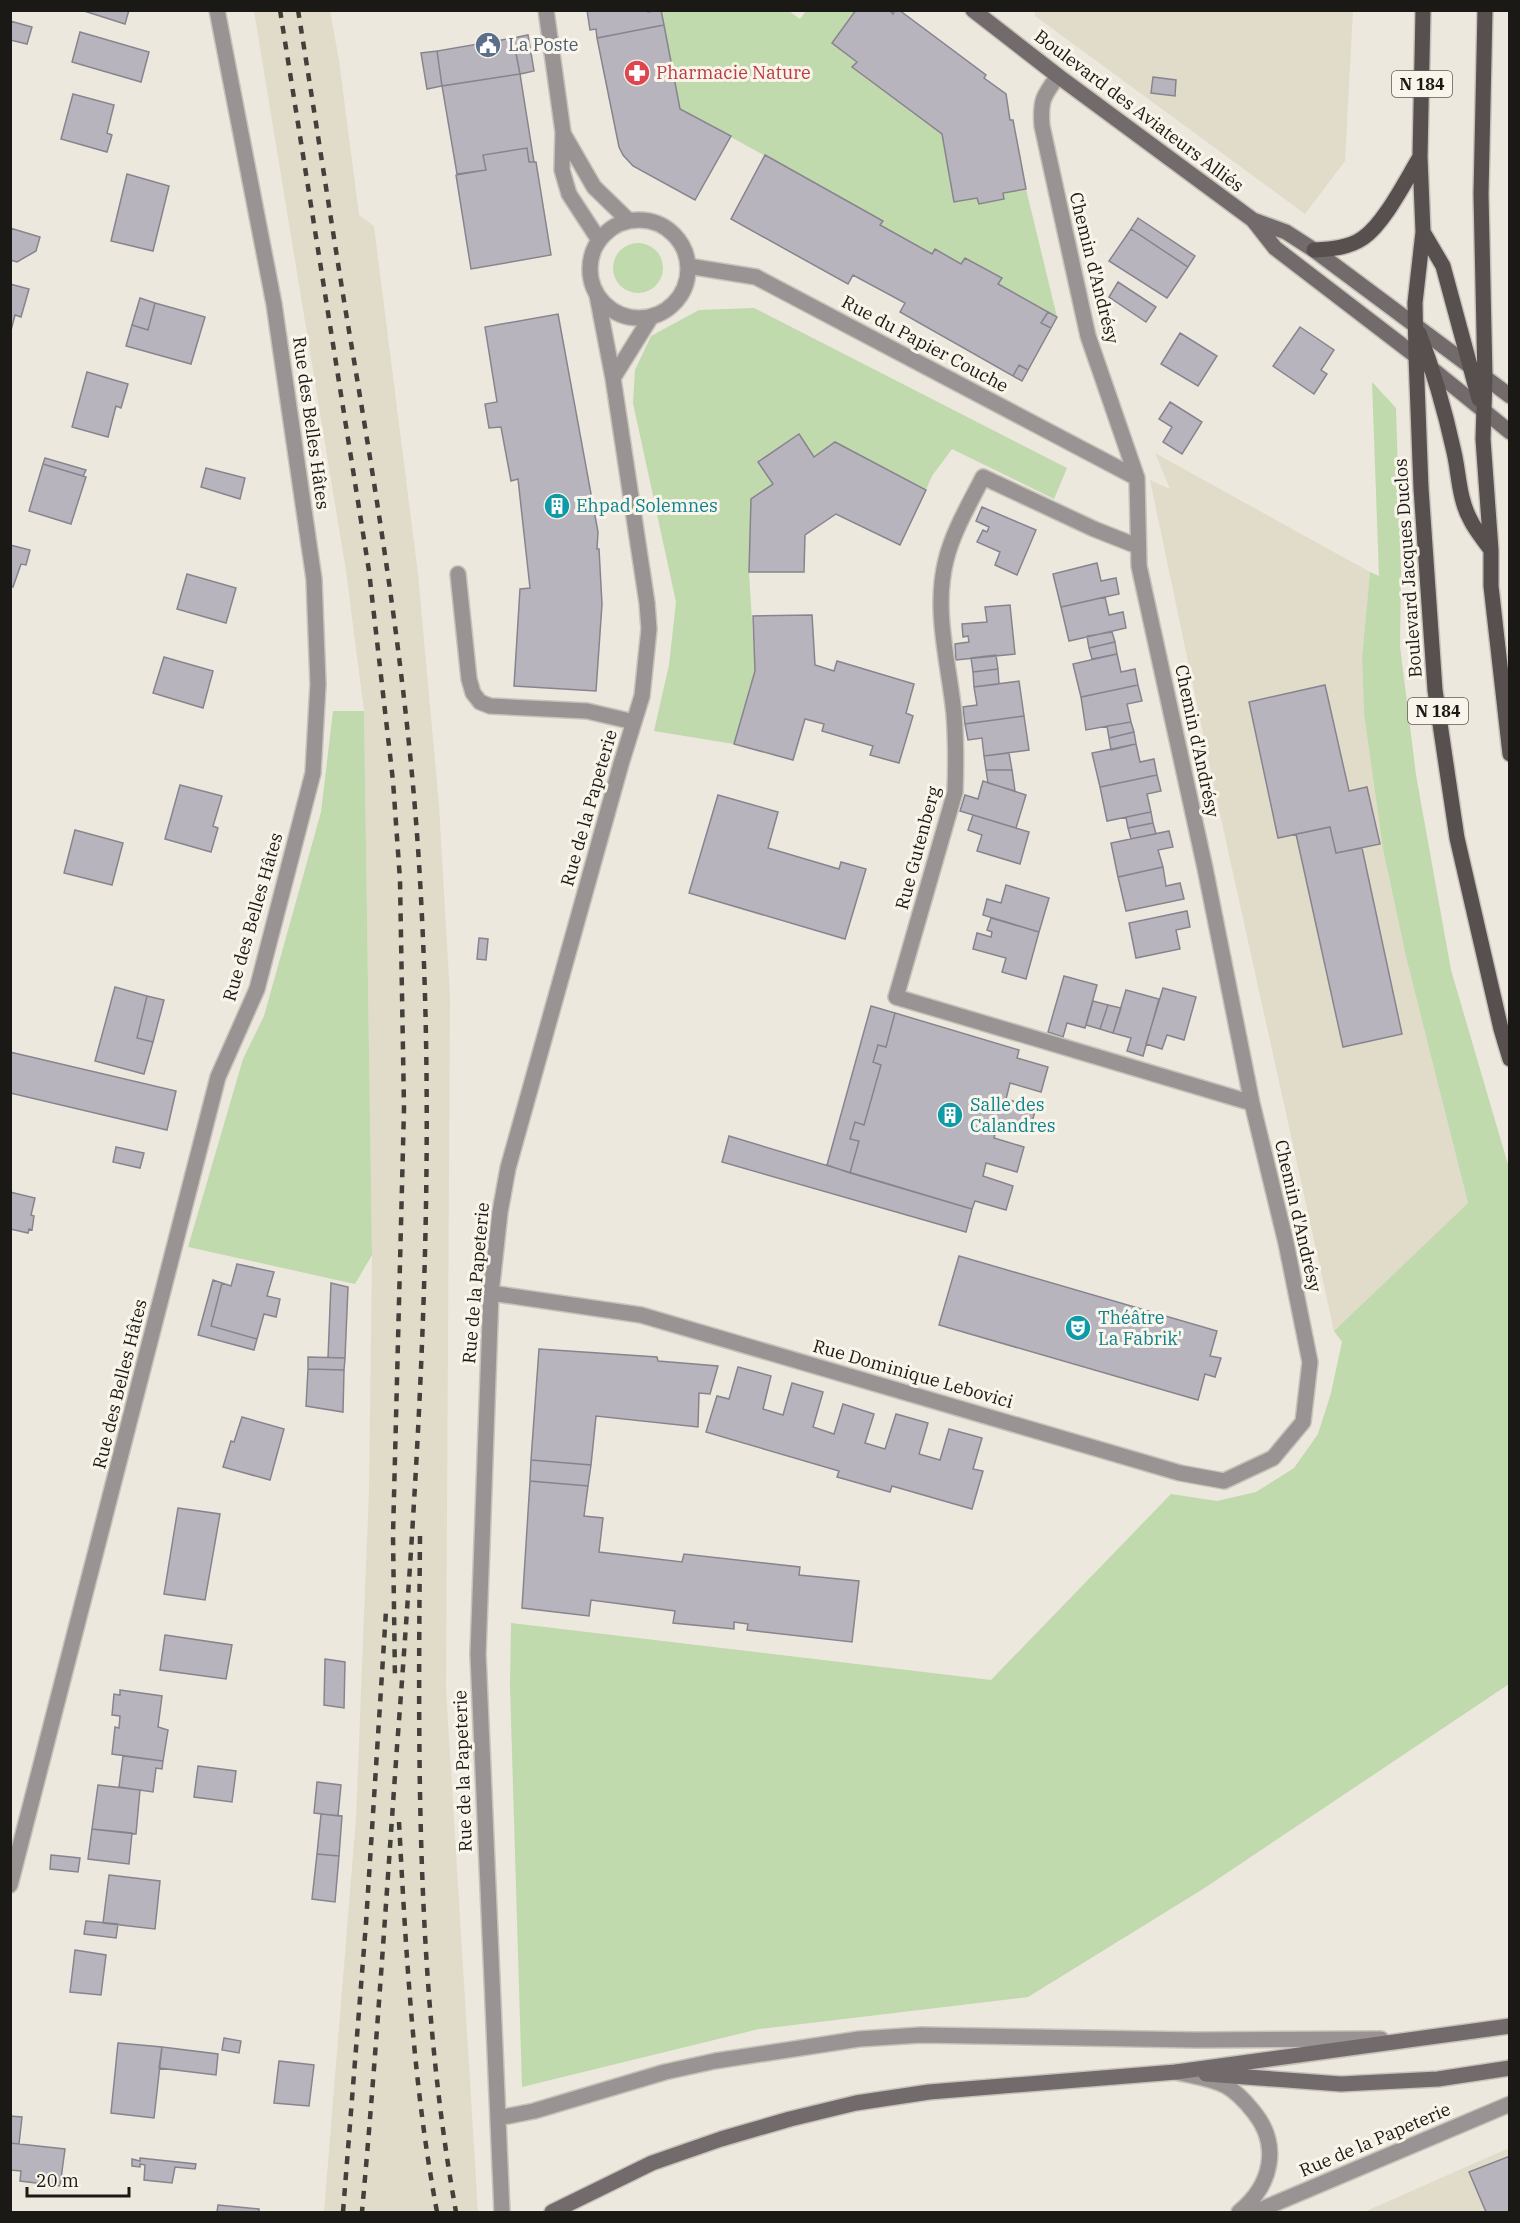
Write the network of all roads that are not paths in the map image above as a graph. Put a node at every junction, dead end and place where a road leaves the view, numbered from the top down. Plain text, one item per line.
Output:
1 (217, 10) edge
2 (546, 10) edge
3 (973, 10) edge
4 (1423, 10) edge
5 (1485, 10) edge
6 (1058, 76) junction
7 (563, 132) junction
8 (1420, 157) junction
9 (1252, 220) junction
10 (629, 221) junction
11 (1423, 232) junction
12 (600, 240) junction
13 (1314, 250) junction
14 (688, 266) junction
15 (597, 295) junction
16 (651, 317) junction
17 (1416, 325) junction
18 (1416, 356) junction
19 (1470, 366) junction
20 (1433, 371) junction
21 (613, 378) junction
22 (1485, 378) junction
23 (1509, 396) edge
24 (1482, 411) junction
25 (1509, 432) edge
26 (1137, 478) junction
27 (1137, 546) junction
28 (1491, 550) junction
29 (458, 574) dead end
30 (634, 722) junction
31 (1509, 754) edge
32 (1509, 1059) edge
33 (1252, 1103) junction
34 (491, 1293) junction
35 (1303, 1422) joint
36 (10, 1885) edge
37 (1509, 2025) edge
38 (1429, 2038) junction
39 (1509, 2068) edge
40 (1176, 2072) junction
41 (1509, 2104) edge
42 (498, 2118) junction
43 (502, 2212) edge
44 (552, 2212) edge
45 (1239, 2212) edge
46 (1255, 2212) edge

1 - 36 street, Rue des Belles Hâtes
2 - 7 street
3 - 6 main road, Boulevard des Aviateurs Alliés
4 - 8 main road, N 184
5 - 22 main road, N 184
6 - 9 main road, Boulevard des Aviateurs Alliés
6 - 26 street, Chemin d'Andrésy
7 - 10 street
7 - 12 street
8 - 11 main road, N 184
8 - 13 main road
9 - 13 main road, Boulevard des Aviateurs Alliés
9 - 18 main road, Boulevard des Aviateurs Alliés
10 - 12 street
10 - 14 street
11 - 17 main road, N 184
11 - 19 main road, N 184
12 - 15 street
13 - 17 main road, Boulevard des Aviateurs Alliés
14 - 16 street
14 - 26 street, Rue du Papier Couche
15 - 16 street
15 - 21 street, Rue de la Papeterie
16 - 21 street
17 - 18 main road, N 184
17 - 19 main road, Boulevard des Aviateurs Alliés
17 - 20 main road, N 184
18 - 20 main road, Boulevard des Aviateurs Alliés
18 - 32 main road, Boulevard Jacques Duclos / N 184
19 - 22 main road, Boulevard des Aviateurs Alliés
19 - 24 main road, N 184
20 - 24 main road, Boulevard des Aviateurs Alliés
20 - 28 main road, N 184
21 - 30 street, Rue de la Papeterie
22 - 23 main road, Boulevard des Aviateurs Alliés
22 - 24 main road, N 184
24 - 25 main road, Boulevard des Aviateurs Alliés
24 - 28 main road, N 184
26 - 27 street, Chemin d'Andrésy
27 - 33 street, Chemin d'Andrésy
27 - 33 street, Rue Gutenberg
28 - 31 main road, N 184
29 - 30 street
30 - 34 street, Rue de la Papeterie
33 - 35 street, Chemin d'Andrésy
34 - 35 street, Rue Dominique Lebovici
34 - 42 street, Rue de la Papeterie
37 - 38 main road
38 - 40 main road
38 - 42 street
39 - 40 main road
40 - 44 main road
40 - 45 street, Rue de la Papeterie
41 - 46 street, Rue de la Papeterie
42 - 43 street, Rue de la Papeterie

